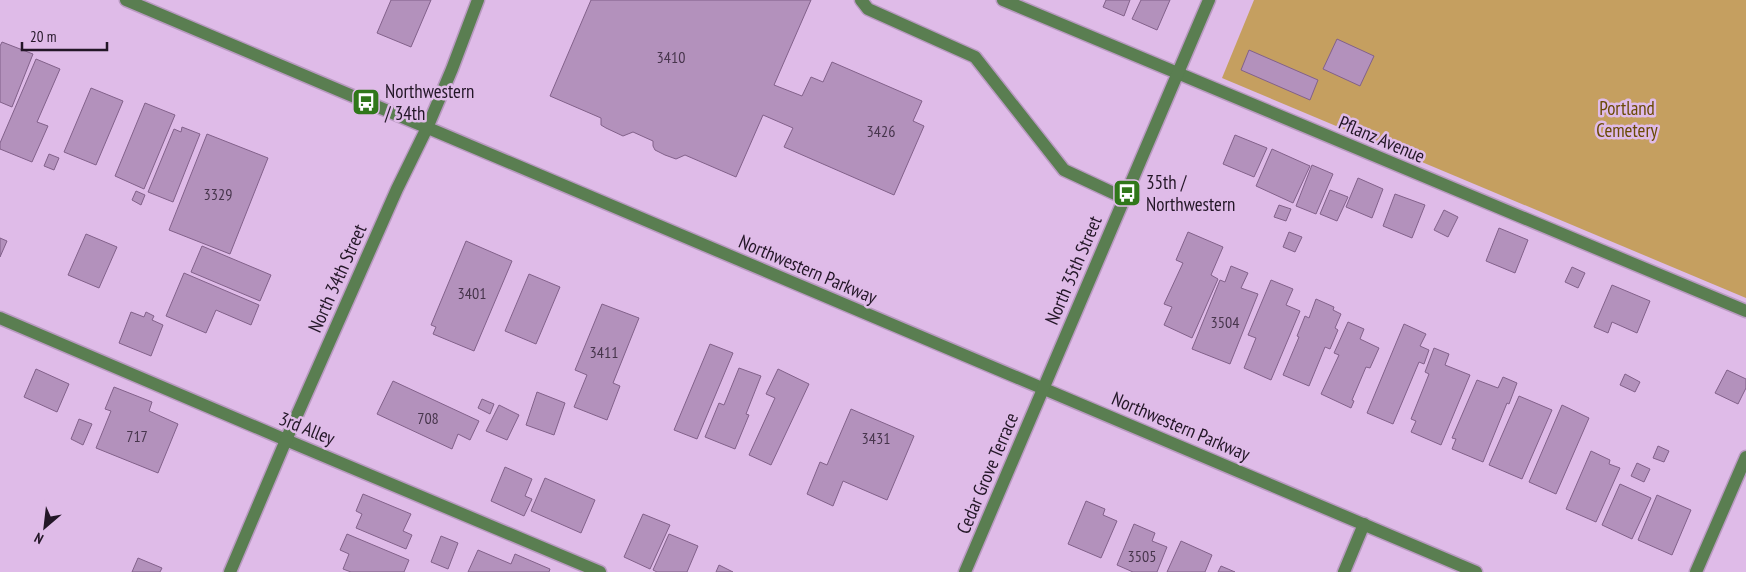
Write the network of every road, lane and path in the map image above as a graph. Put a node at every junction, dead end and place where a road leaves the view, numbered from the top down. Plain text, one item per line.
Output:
1 (126, 0) edge
2 (478, 0) edge
3 (861, 0) edge
4 (1003, 0) edge
5 (1209, 0) edge
6 (1178, 74) junction
7 (427, 128) junction
8 (1124, 198) junction
9 (1746, 312) edge
10 (0, 318) edge
11 (1043, 388) junction
12 (286, 440) junction
13 (1746, 457) edge
14 (1364, 524) junction
15 (230, 572) edge
16 (600, 572) edge
17 (965, 572) edge
18 (1344, 572) edge
19 (1476, 572) edge
20 (1696, 572) edge

1 - 7 street, Northwestern Parkway
2 - 7 street, North 34th Street
3 - 8 street
4 - 6 street, Pflanz Avenue
5 - 6 street, North 35th Street
6 - 8 street, North 35th Street
6 - 9 street, Pflanz Avenue
7 - 11 street, Northwestern Parkway
7 - 12 street, North 34th Street
8 - 11 street, North 35th Street
10 - 12 street, 3rd Alley
11 - 14 street, Northwestern Parkway
11 - 17 street, Cedar Grove Terrace
12 - 15 street, North 34th Street
12 - 16 street, 3rd Alley
13 - 20 street
14 - 18 street
14 - 19 street, Northwestern Parkway

